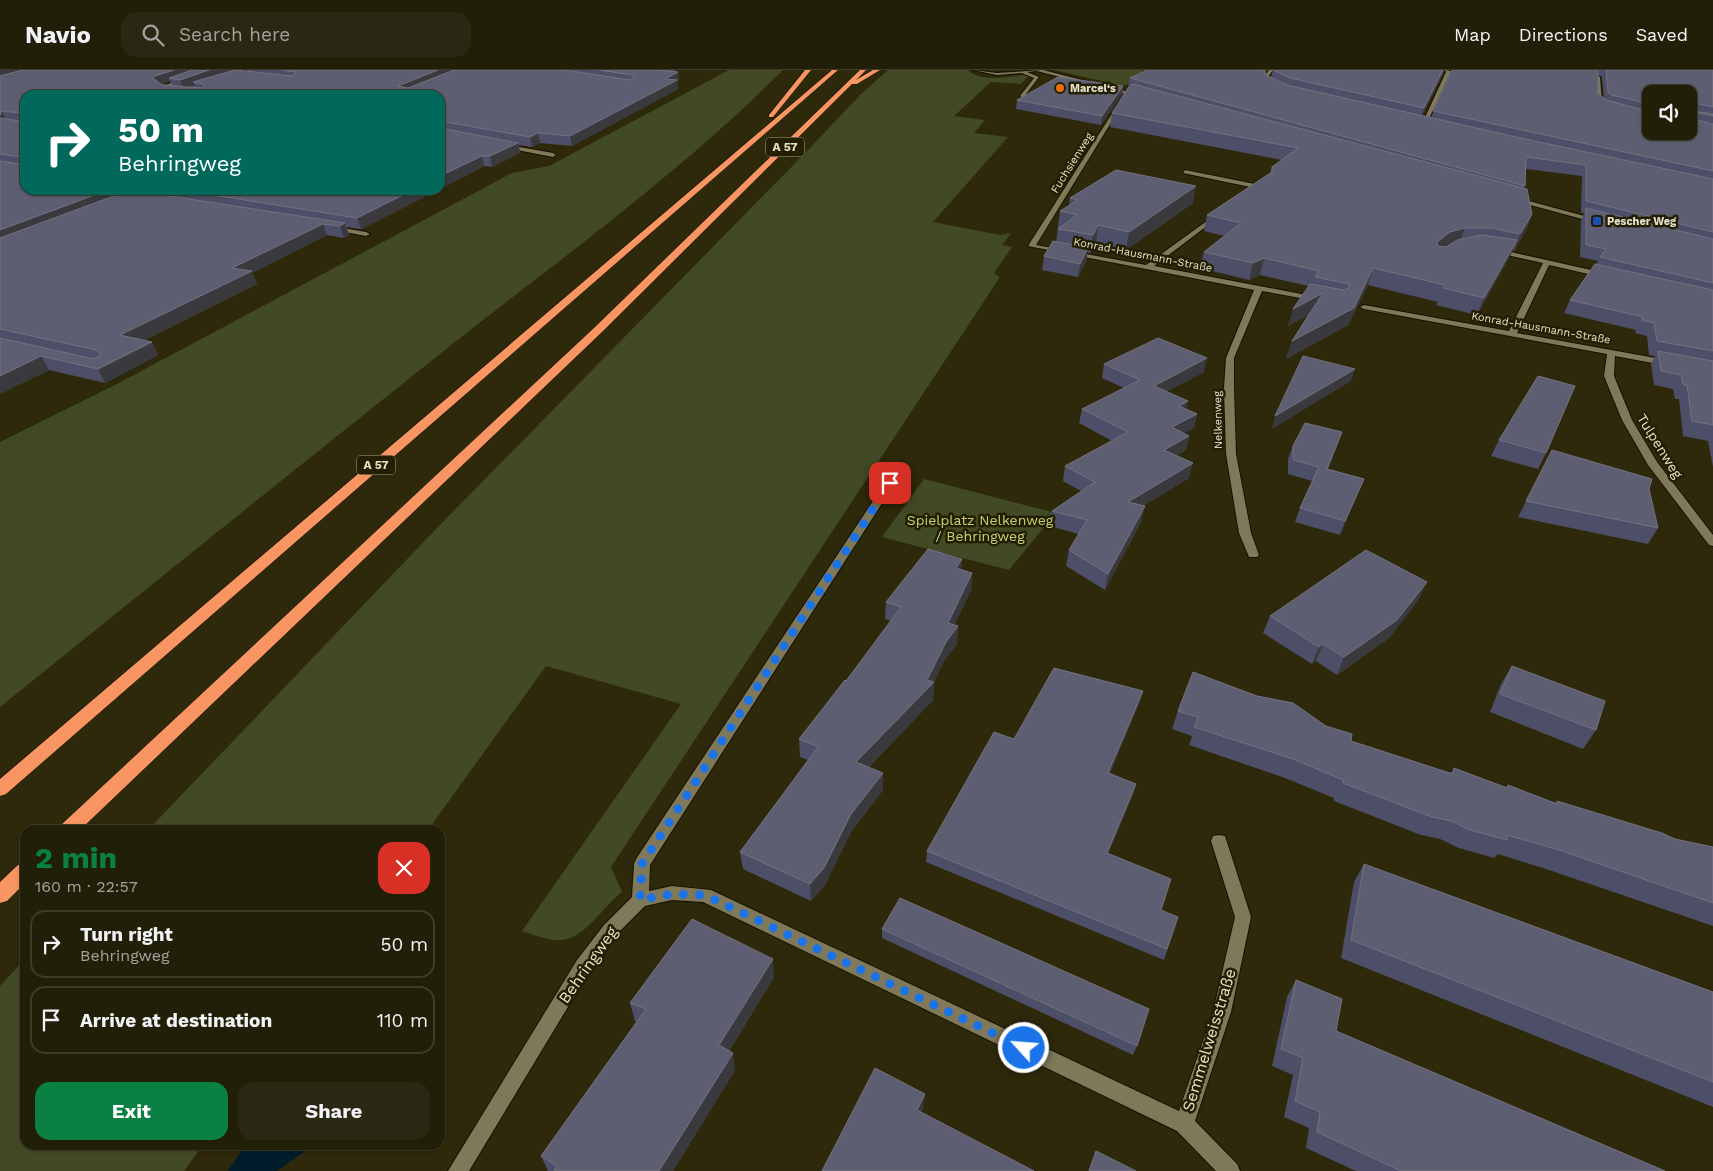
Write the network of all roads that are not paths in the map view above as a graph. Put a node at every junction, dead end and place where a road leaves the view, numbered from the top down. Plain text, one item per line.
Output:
1 (216, 70) edge
2 (808, 70) edge
3 (835, 70) edge
4 (863, 70) edge
5 (877, 70) edge
6 (975, 70) edge
7 (1037, 70) edge
8 (1271, 70) edge
9 (1447, 70) edge
10 (1019, 72) junction
11 (1256, 76) edge
12 (1266, 77) junction
13 (1598, 77) edge
14 (200, 86) edge
15 (845, 88) junction
16 (166, 90) edge
17 (188, 90) edge
18 (1285, 90) edge
19 (1130, 92) junction
20 (1023, 96) edge
21 (1148, 98) edge
22 (1611, 108) edge
23 (1414, 121) edge
24 (1424, 123) junction
25 (1433, 125) edge
26 (751, 140) junction
27 (495, 144) edge
28 (552, 155) dead end
29 (1185, 172) dead end
30 (1254, 192) edge
31 (141, 195) edge
32 (1505, 197) edge
33 (155, 200) edge
34 (1223, 212) edge
35 (1606, 223) edge
36 (327, 228) edge
37 (366, 234) dead end
38 (1032, 246) joint
39 (1486, 248) edge
40 (1547, 262) junction
41 (1148, 267) junction
42 (1615, 278) edge
43 (1259, 288) junction
44 (1330, 301) edge
45 (1364, 307) edge
46 (1512, 334) junction
47 (1611, 353) junction
48 (1676, 364) edge
49 (890, 483) dead end
50 (1713, 543) edge
51 (1253, 555) dead end
52 (0, 789) edge
53 (73, 825) edge
54 (1219, 841) dead end
55 (20, 876) edge
56 (0, 894) edge
57 (640, 900) junction
58 (1184, 1124) junction
59 (458, 1171) edge
60 (1230, 1171) edge

1 - 16 street
2 - 26 highway
3 - 26 highway, A 57
4 - 15 highway, A 57
5 - 15 highway
6 - 10 street
7 - 10 street
7 - 19 street
8 - 12 street
9 - 24 street
10 - 20 street
11 - 12 street
12 - 18 street
13 - 22 street
14 - 17 street
15 - 53 highway, A 57
19 - 21 street
19 - 38 street, Fuchsienweg
23 - 24 street
24 - 25 street
26 - 52 highway, A 57
27 - 28 street
29 - 30 street
31 - 33 street
32 - 35 street
34 - 41 street
36 - 37 street
38 - 41 street, Konrad-Hausmann-Straße
39 - 40 street
40 - 42 street
40 - 46 street
41 - 43 street, Konrad-Hausmann-Straße
43 - 44 street, Konrad-Hausmann-Straße
43 - 51 street, Nelkenweg
45 - 46 street, Konrad-Hausmann-Straße
46 - 47 street, Konrad-Hausmann-Straße
47 - 48 street, Konrad-Hausmann-Straße
47 - 50 street, Tulpenweg
49 - 57 street
54 - 58 street, Semmelweisstraße
55 - 56 highway
57 - 58 street, Semmelweisstraße
57 - 59 street, Behringweg
58 - 60 street, Semmelweisstraße

